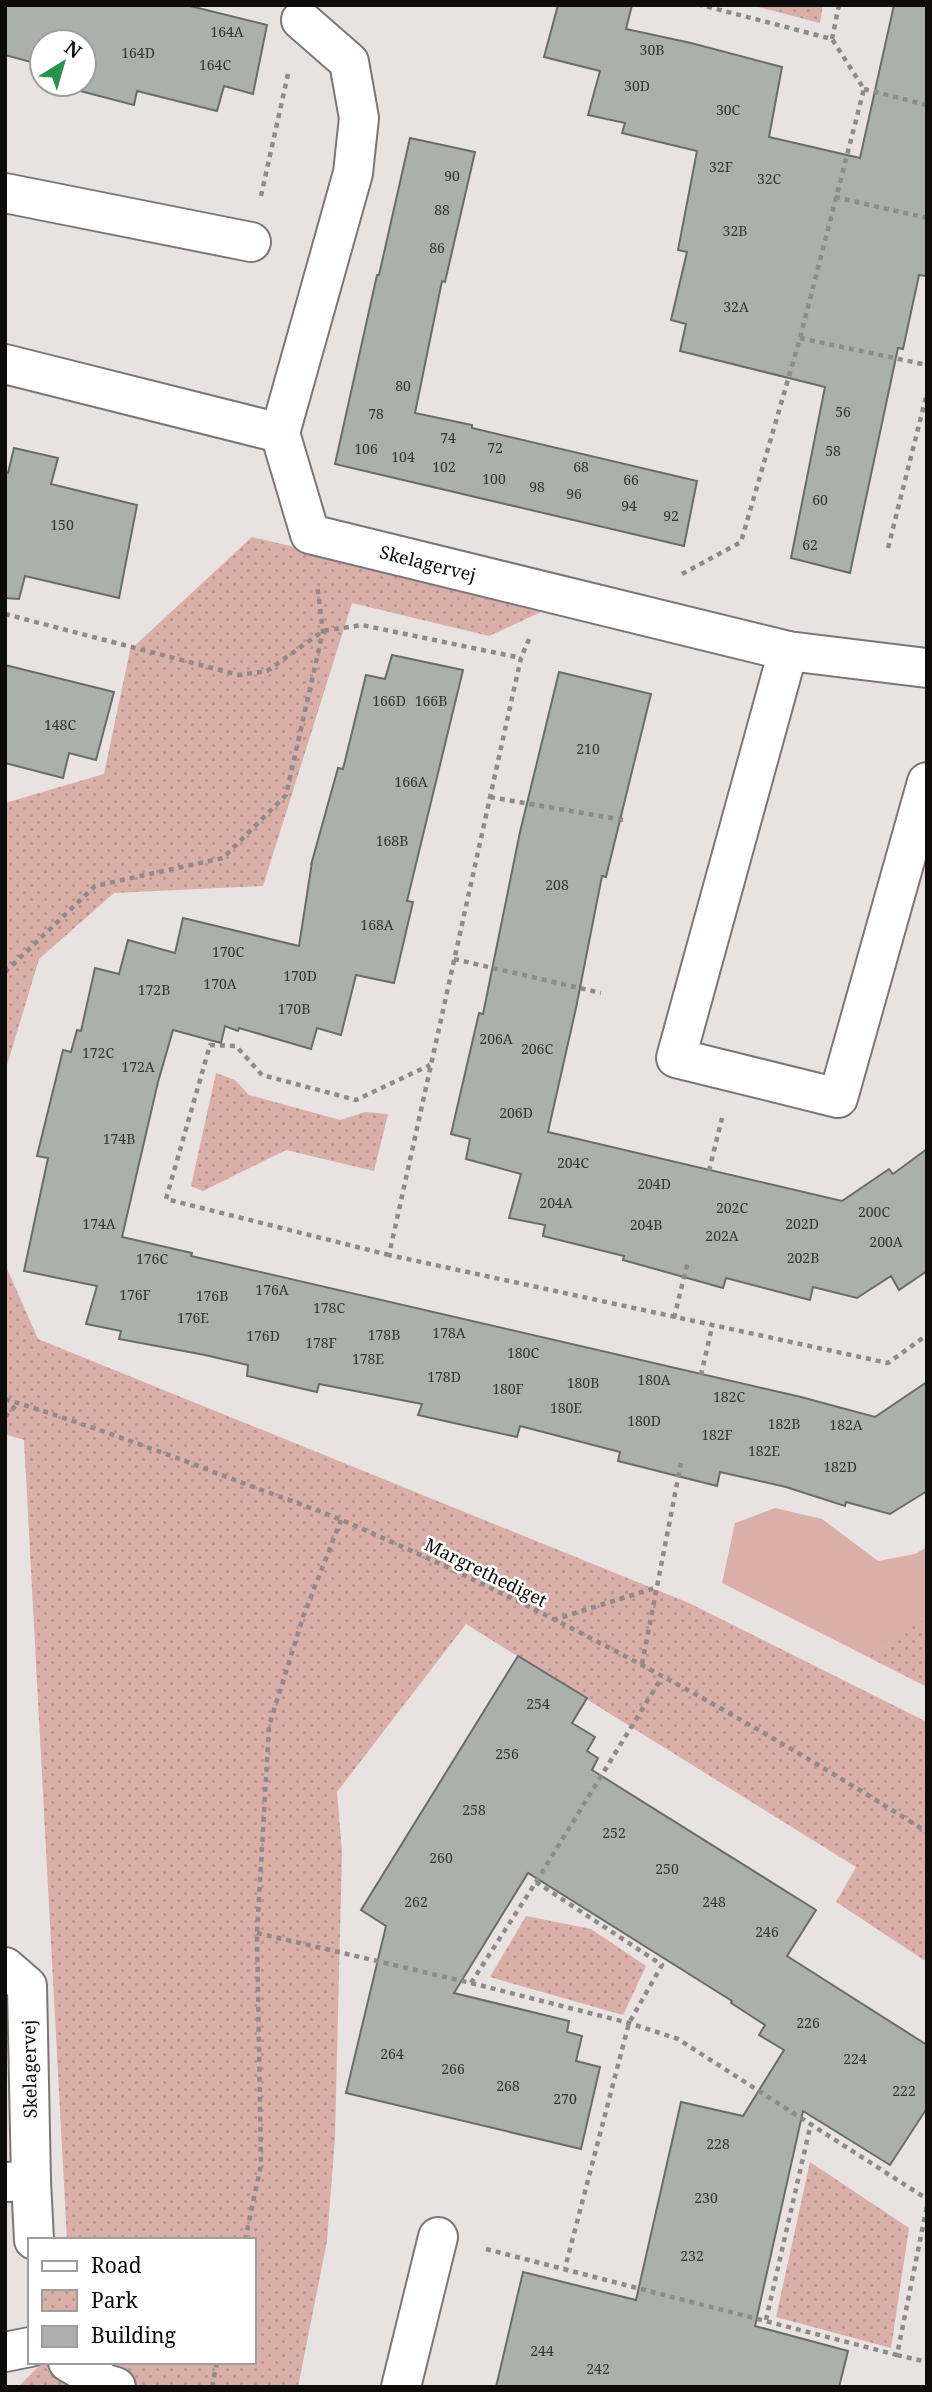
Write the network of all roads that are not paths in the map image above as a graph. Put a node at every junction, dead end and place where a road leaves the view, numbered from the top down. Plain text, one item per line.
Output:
1 (301, 20) road end
2 (5, 193) edge
3 (251, 242) road end
4 (5, 364) edge
5 (280, 433) junction
6 (788, 651) junction
7 (927, 668) edge
8 (927, 782) edge
9 (5, 1967) edge
10 (18, 2182) edge
11 (438, 2237) road end
12 (33, 2238) edge
13 (28, 2347) edge
14 (5, 2352) edge
15 (71, 2364) edge
16 (116, 2387) edge
17 (401, 2387) edge

1 - 5 street
2 - 3 street
4 - 5 street
5 - 6 street, Skelagervej
6 - 7 street, Skelagervej
6 - 8 street
9 - 10 street, Skelagervej
10 - 12 street, Skelagervej
11 - 17 street
13 - 14 street
15 - 16 street

